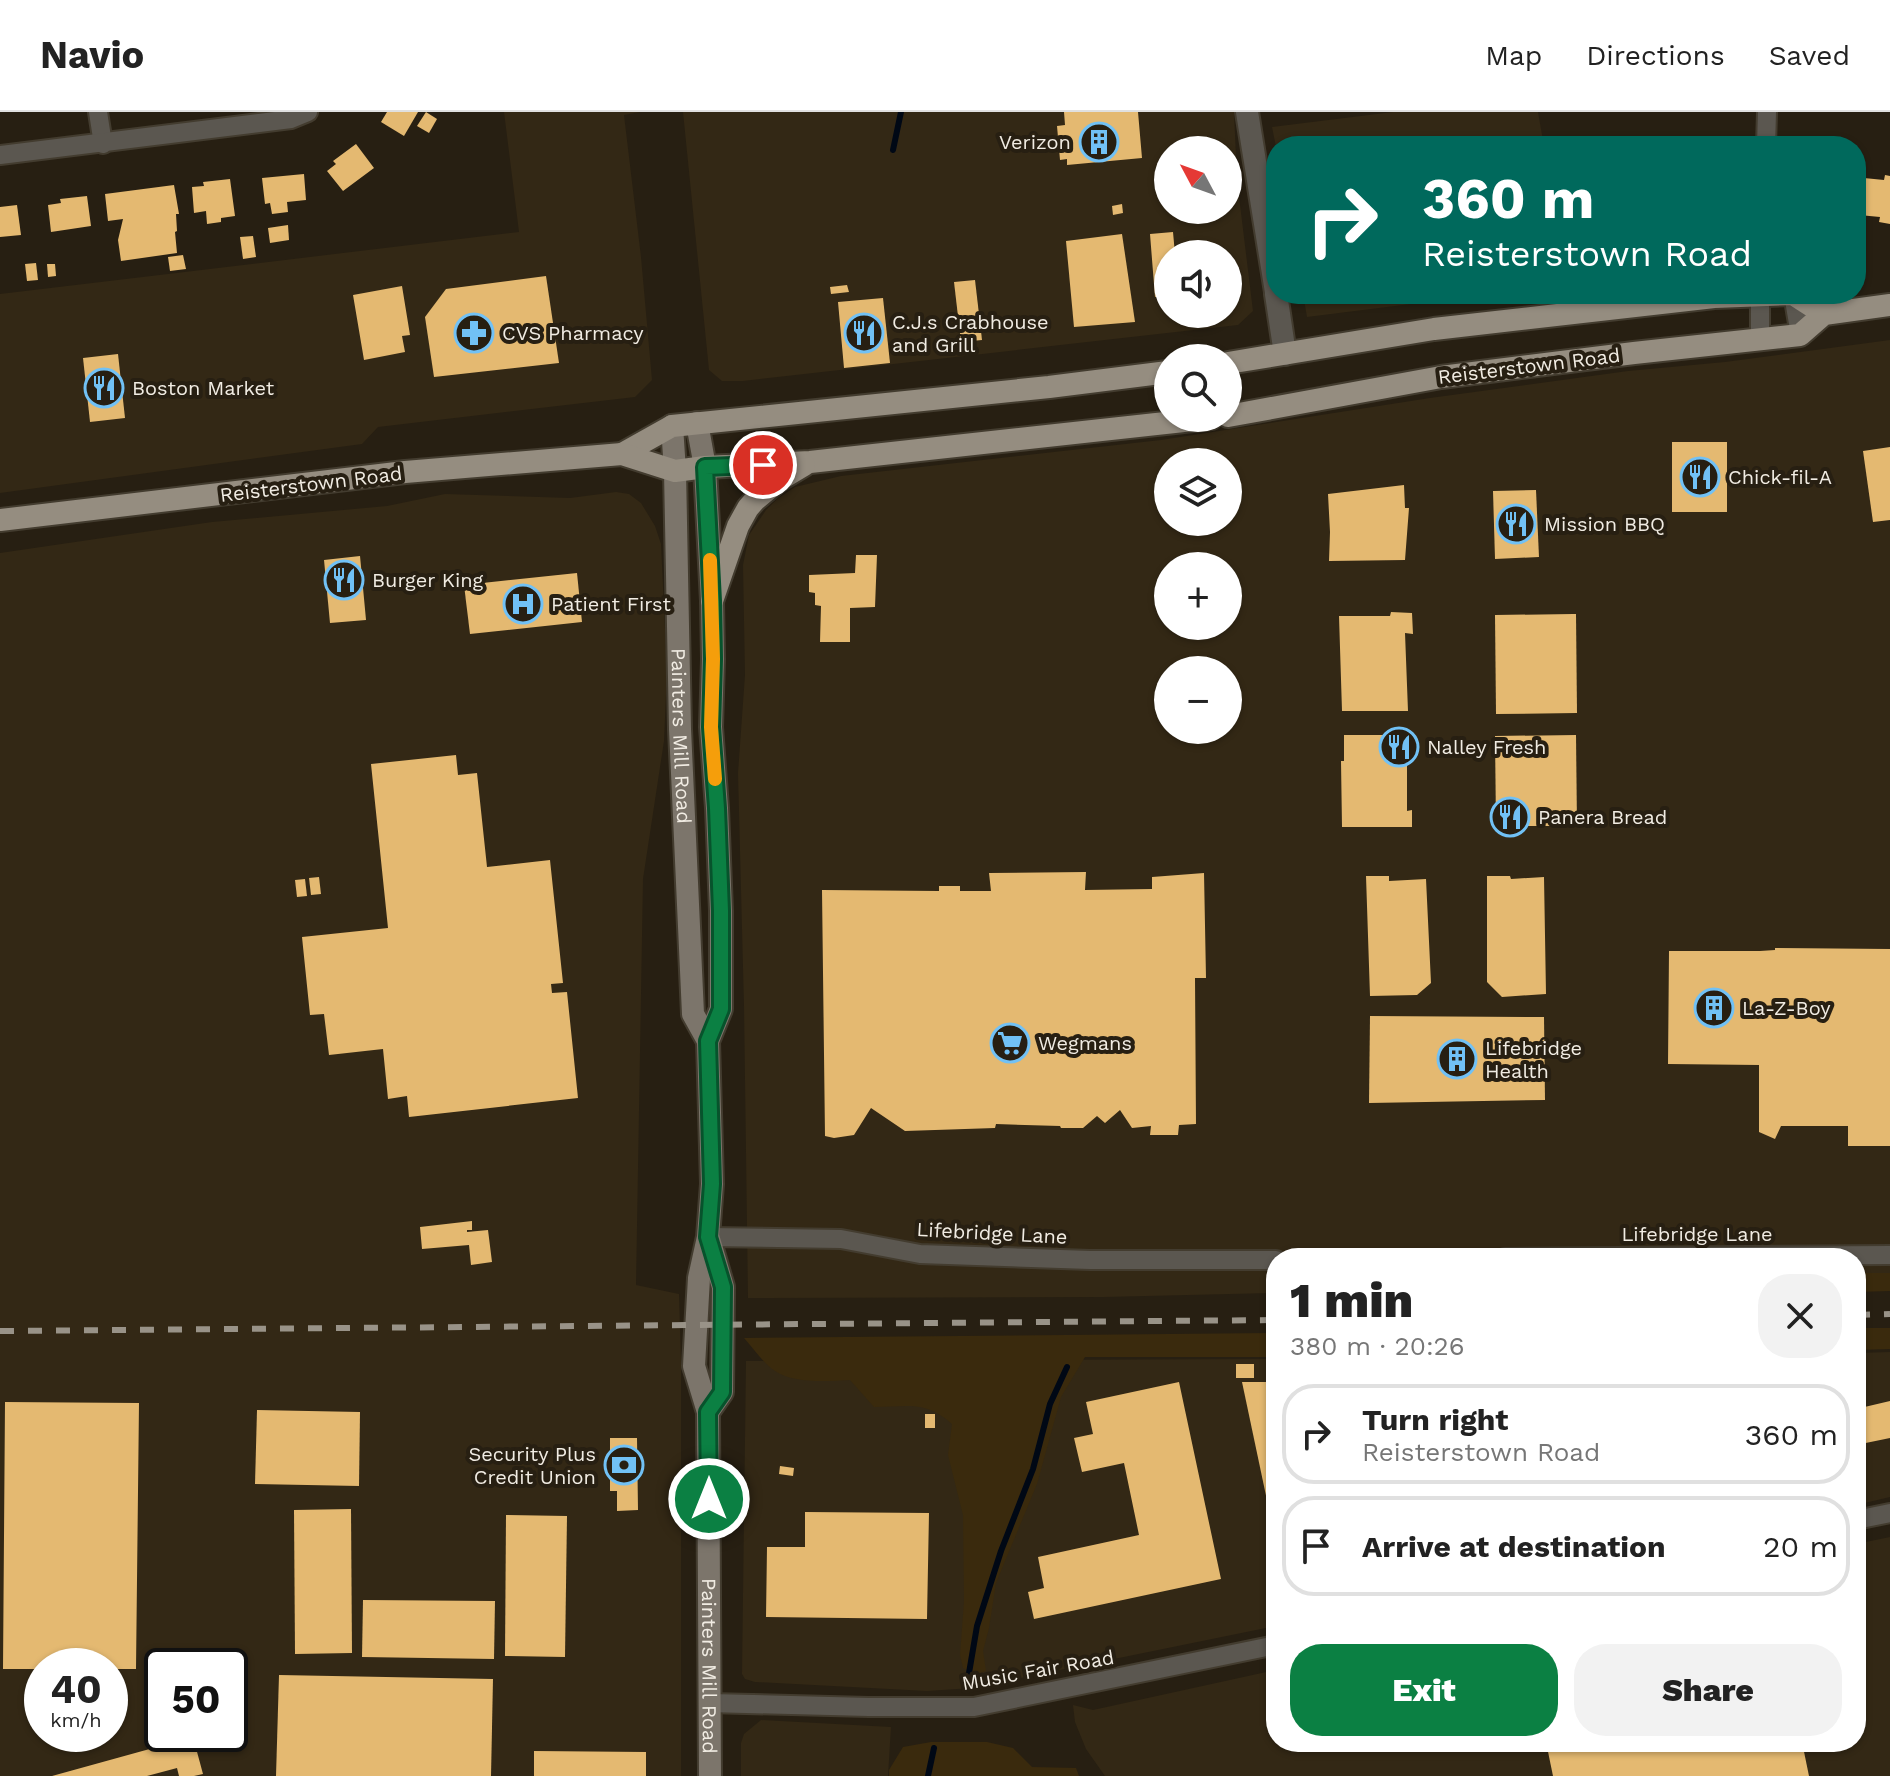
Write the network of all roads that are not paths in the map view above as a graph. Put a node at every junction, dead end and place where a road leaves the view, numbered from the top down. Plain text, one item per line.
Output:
1 (98, 112) edge
2 (308, 112) edge
3 (1247, 112) edge
4 (1767, 112) edge
5 (1768, 136) edge
6 (103, 144) junction
7 (0, 155) edge
8 (1266, 231) edge
9 (1278, 304) edge
10 (1653, 304) edge
11 (1760, 304) edge
12 (1795, 304) edge
13 (1808, 304) edge
14 (1890, 305) edge
15 (1824, 314) junction
16 (1800, 335) junction
17 (1760, 340) junction
18 (1285, 354) junction
19 (1242, 361) edge
20 (1154, 374) edge
21 (1242, 413) edge
22 (697, 423) junction
23 (1154, 424) edge
24 (672, 426) junction
25 (622, 454) junction
26 (810, 462) junction
27 (705, 467) junction
28 (675, 471) junction
29 (0, 520) edge
30 (712, 601) junction
31 (708, 1041) junction
32 (708, 1237) junction
33 (1866, 1255) edge
34 (1890, 1255) edge
35 (1266, 1260) edge
36 (1890, 1513) edge
37 (1866, 1518) edge
38 (1266, 1647) edge
39 (709, 1703) junction
40 (710, 1776) edge

1 - 6 street
2 - 6 street
3 - 8 street
4 - 5 street
6 - 7 street
9 - 18 street
10 - 18 main road
11 - 17 street
12 - 16 street
13 - 15 main road
14 - 15 main road
15 - 16 main road
16 - 17 main road, Reisterstown Road
17 - 21 main road, Reisterstown Road
18 - 19 main road
20 - 22 main road, Reisterstown Road
22 - 24 main road, Reisterstown Road
22 - 27 main road, Painters Mill Road
23 - 26 main road, Reisterstown Road
24 - 25 main road, Reisterstown Road
24 - 28 main road, Painters Mill Road
25 - 28 main road, Reisterstown Road
25 - 29 main road, Reisterstown Road
26 - 27 main road, Reisterstown Road
26 - 30 main road
27 - 28 main road, Reisterstown Road
27 - 30 main road, Painters Mill Road
28 - 31 main road, Painters Mill Road
30 - 31 main road, Painters Mill Road
31 - 32 main road, Painters Mill Road
32 - 35 street, Lifebridge Lane
32 - 39 main road, Painters Mill Road
33 - 34 street, Lifebridge Lane
36 - 37 street
38 - 39 street, Music Fair Road
39 - 40 main road, Painters Mill Road

